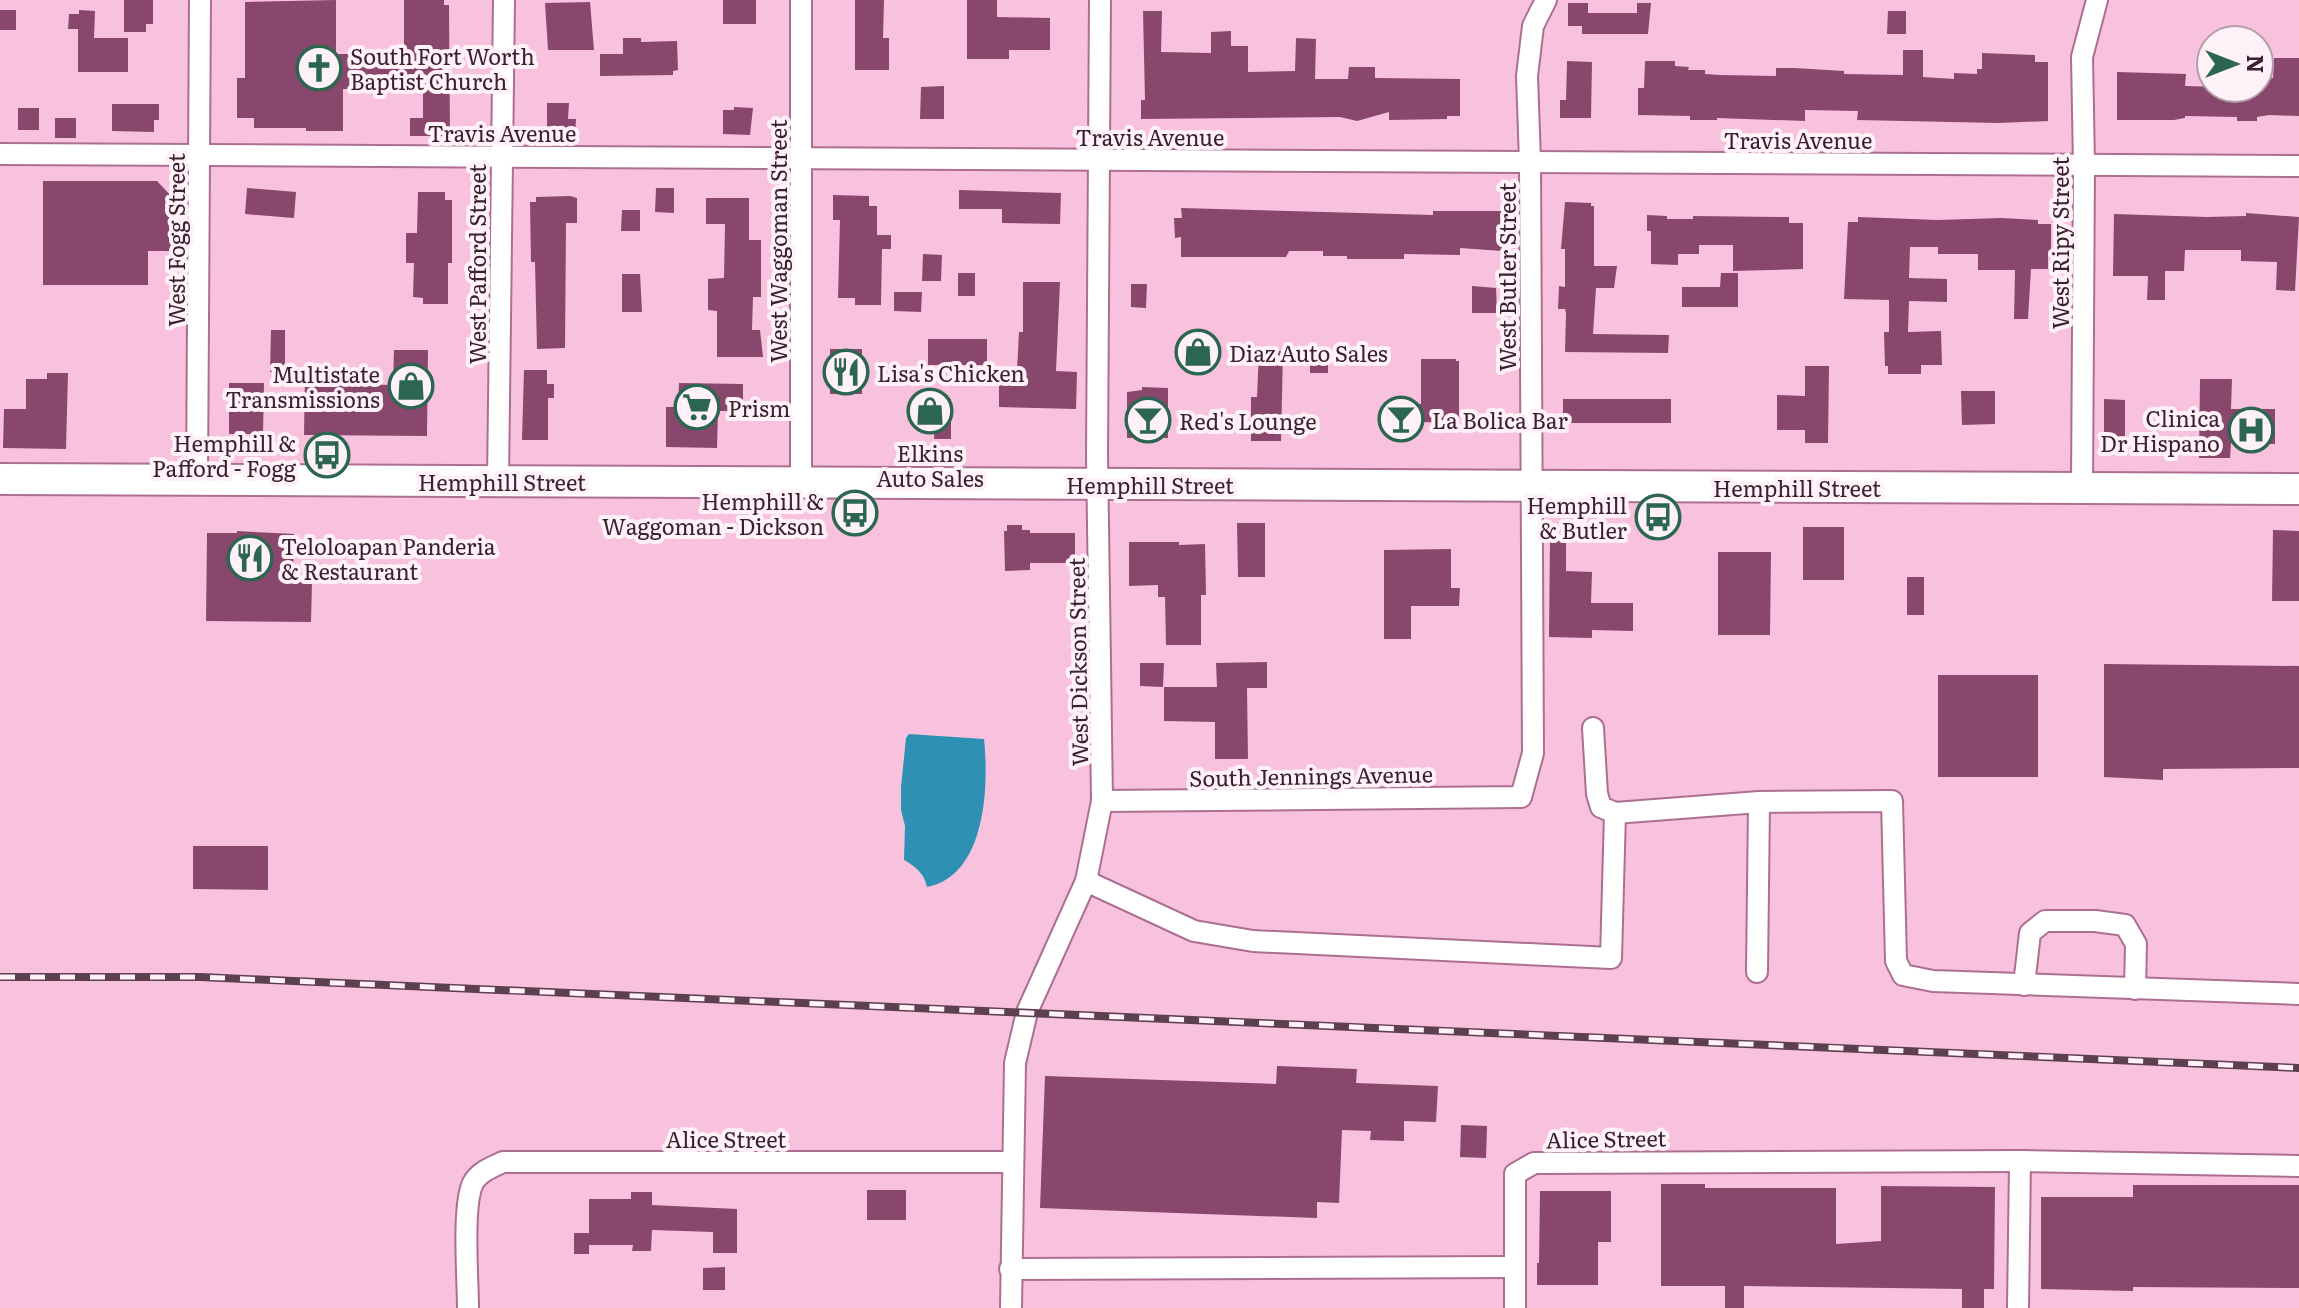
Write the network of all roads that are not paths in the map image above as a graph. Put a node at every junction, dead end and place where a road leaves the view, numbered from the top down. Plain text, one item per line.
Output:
1 (200, 0) edge
2 (504, 0) edge
3 (801, 0) edge
4 (1100, 0) edge
5 (1546, 0) edge
6 (2097, 0) edge
7 (0, 154) edge
8 (199, 155) junction
9 (500, 156) junction
10 (801, 158) junction
11 (1099, 159) junction
12 (1530, 162) junction
13 (2084, 165) junction
14 (2299, 166) edge
15 (0, 479) edge
16 (197, 480) junction
17 (498, 481) junction
18 (801, 483) junction
19 (1098, 484) junction
20 (1530, 486) junction
21 (2082, 488) junction
22 (2299, 489) edge
23 (1593, 728) dead end
24 (1521, 797) joint
25 (1102, 801) junction
26 (1759, 802) junction
27 (1615, 813) junction
28 (1086, 881) junction
29 (1757, 972) dead end
30 (2024, 985) junction
31 (2135, 989) junction
32 (2299, 994) edge
33 (2020, 1161) junction
34 (1012, 1162) junction
35 (2299, 1166) edge
36 (1515, 1267) junction
37 (1010, 1269) junction
38 (468, 1308) edge
39 (1011, 1308) edge
40 (1515, 1308) edge
41 (2018, 1308) edge

1 - 8 street, West Fogg Street
2 - 9 street, West Pafford Street
3 - 10 street, West Waggoman Street
4 - 11 street, West Dickson Street
5 - 12 street, West Butler Street
6 - 13 street, West Ripy Street
7 - 8 street, Travis Avenue
8 - 9 street, Travis Avenue
8 - 16 street, West Fogg Street
9 - 10 street, Travis Avenue
9 - 17 street, West Pafford Street
10 - 11 street, Travis Avenue
10 - 18 street, West Waggoman Street
11 - 12 street, Travis Avenue
11 - 19 street, West Dickson Street
12 - 13 street, Travis Avenue
12 - 20 street, West Butler Street
13 - 14 street, Travis Avenue
13 - 21 street, West Ripy Street
15 - 16 main road, Hemphill Street
16 - 17 main road, Hemphill Street
17 - 18 main road, Hemphill Street
18 - 19 main road, Hemphill Street
19 - 20 main road, Hemphill Street
19 - 25 street, West Dickson Street
20 - 21 main road, Hemphill Street
20 - 24 street, West Butler Street
21 - 22 main road, Hemphill Street
23 - 27 street
24 - 25 street, South Jennings Avenue
25 - 28 street, West Dickson Street
26 - 27 street
26 - 29 street
26 - 30 street
27 - 28 street
28 - 34 street, West Dickson Street
30 - 31 street
30 - 31 street
31 - 32 street
33 - 35 street, Alice Street
33 - 36 street, Alice Street
33 - 41 street
34 - 37 street, West Dickson Street
34 - 38 street, Alice Street
36 - 37 street
36 - 40 street
37 - 39 street, West Dickson Street

